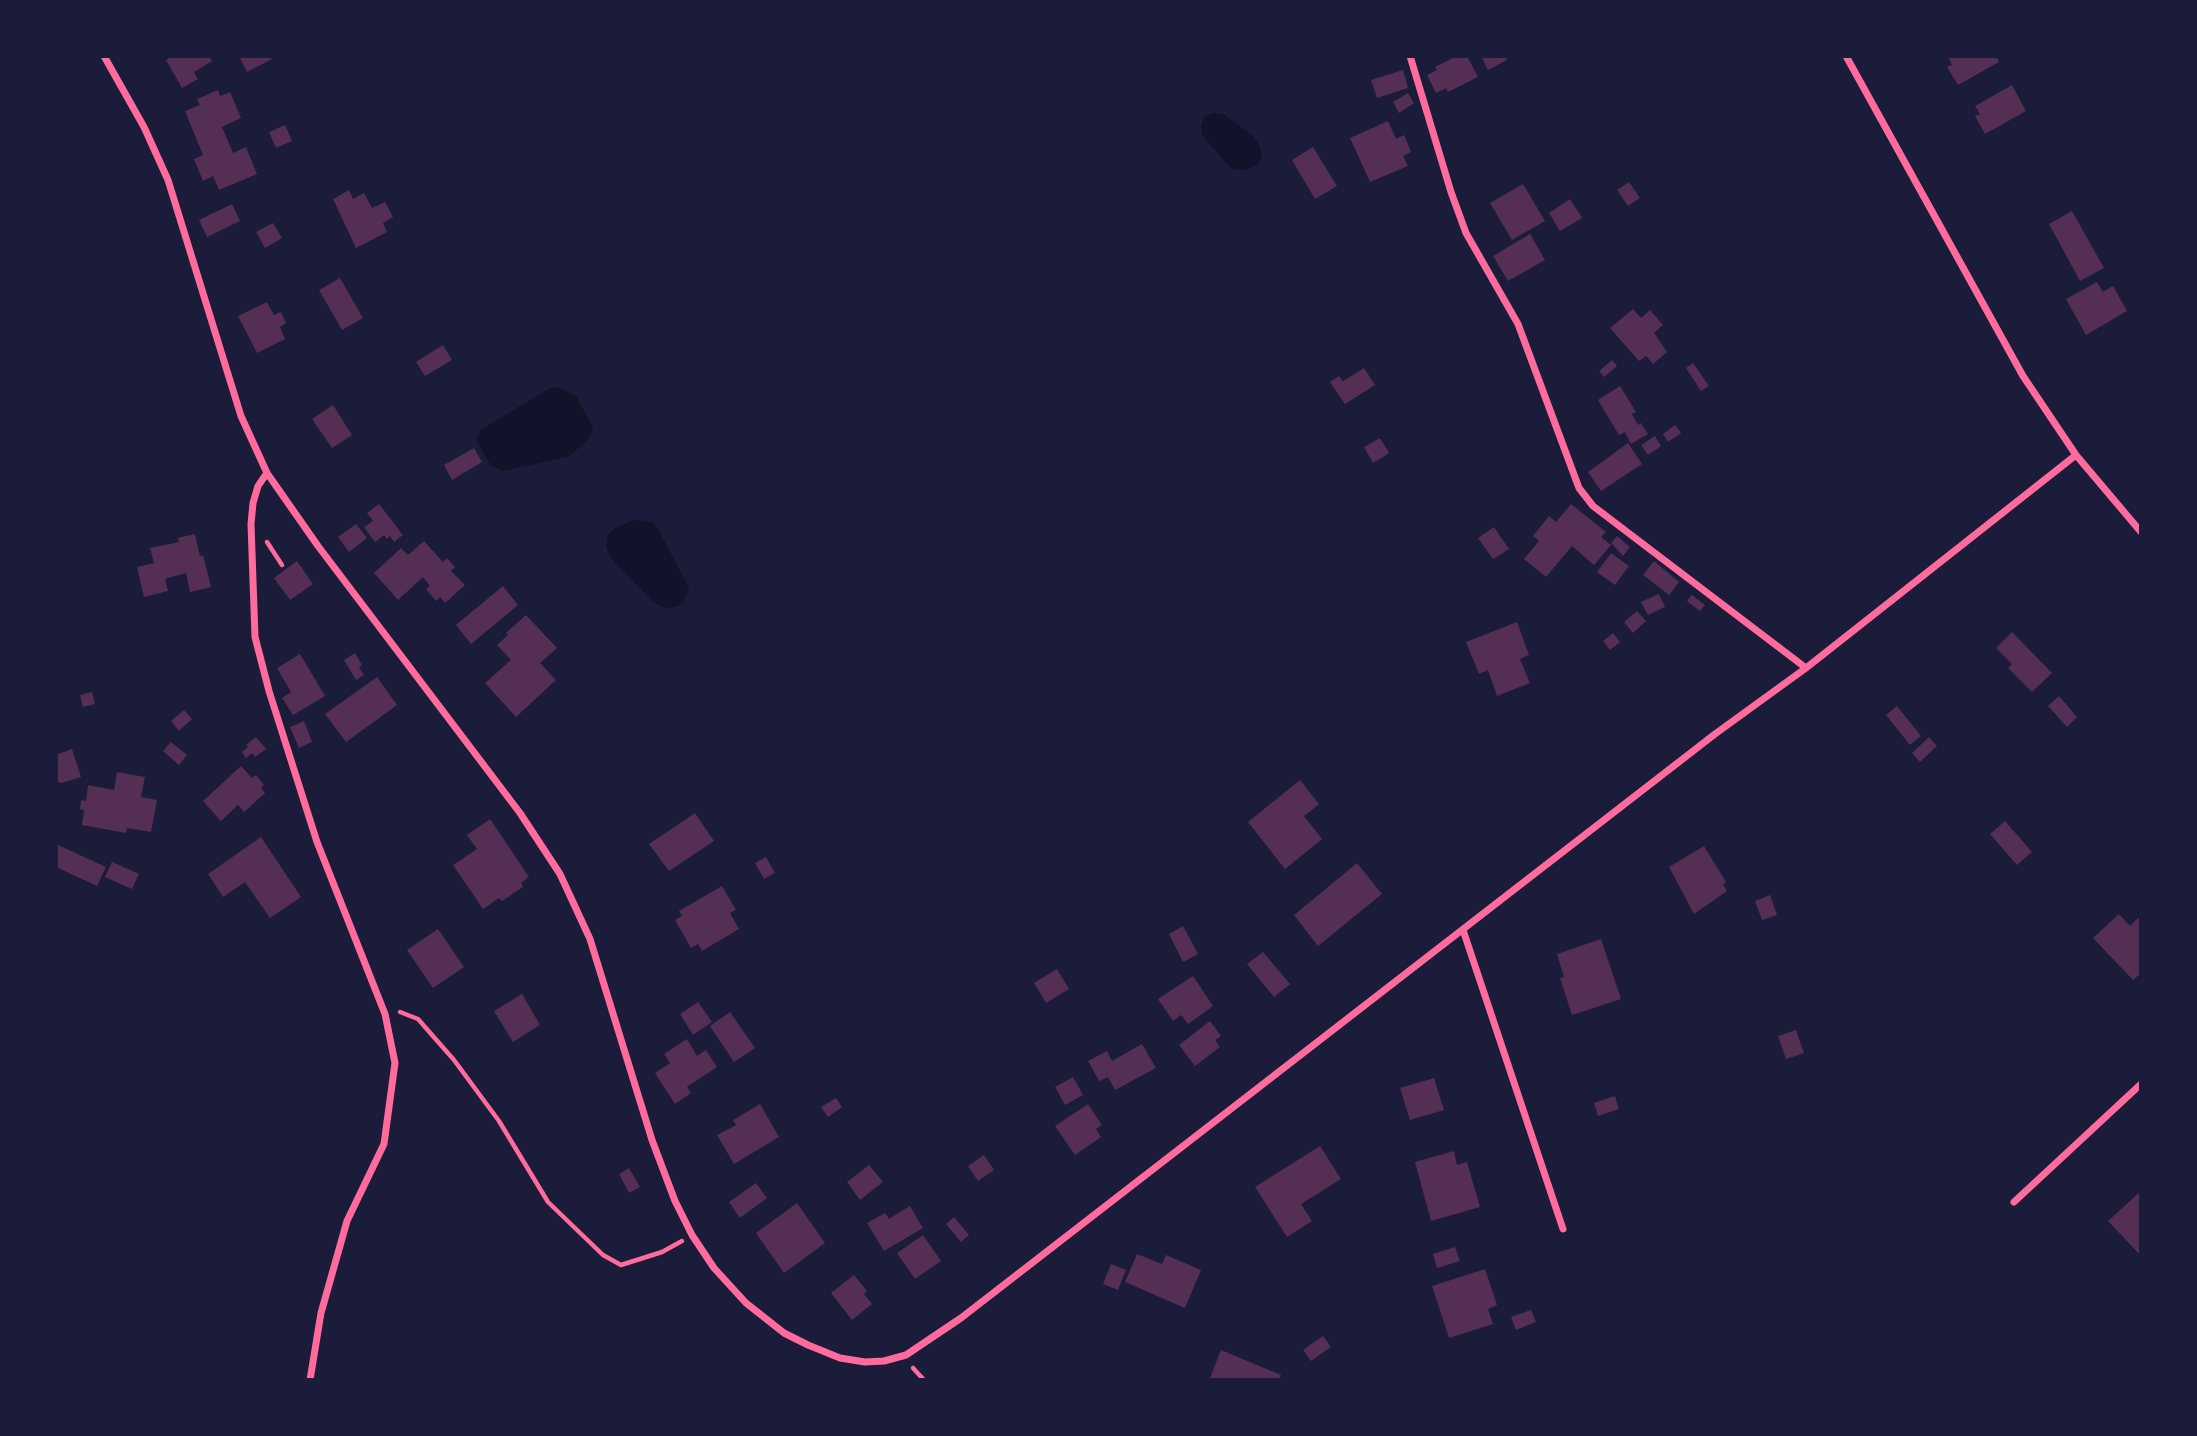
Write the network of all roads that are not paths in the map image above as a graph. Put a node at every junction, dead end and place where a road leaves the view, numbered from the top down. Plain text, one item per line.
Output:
1 (104, 56) edge
2 (1410, 56) edge
3 (1846, 56) edge
4 (2076, 455) junction
5 (267, 473) junction
6 (2141, 532) edge
7 (1806, 668) junction
8 (1462, 929) junction
9 (2141, 1084) edge
10 (2014, 1202) dead end
11 (1563, 1229) dead end
12 (310, 1380) edge

1 - 5 street
2 - 7 street
3 - 4 street
4 - 6 street
4 - 7 street
5 - 8 street
5 - 12 street
7 - 8 street
8 - 11 street
9 - 10 street

